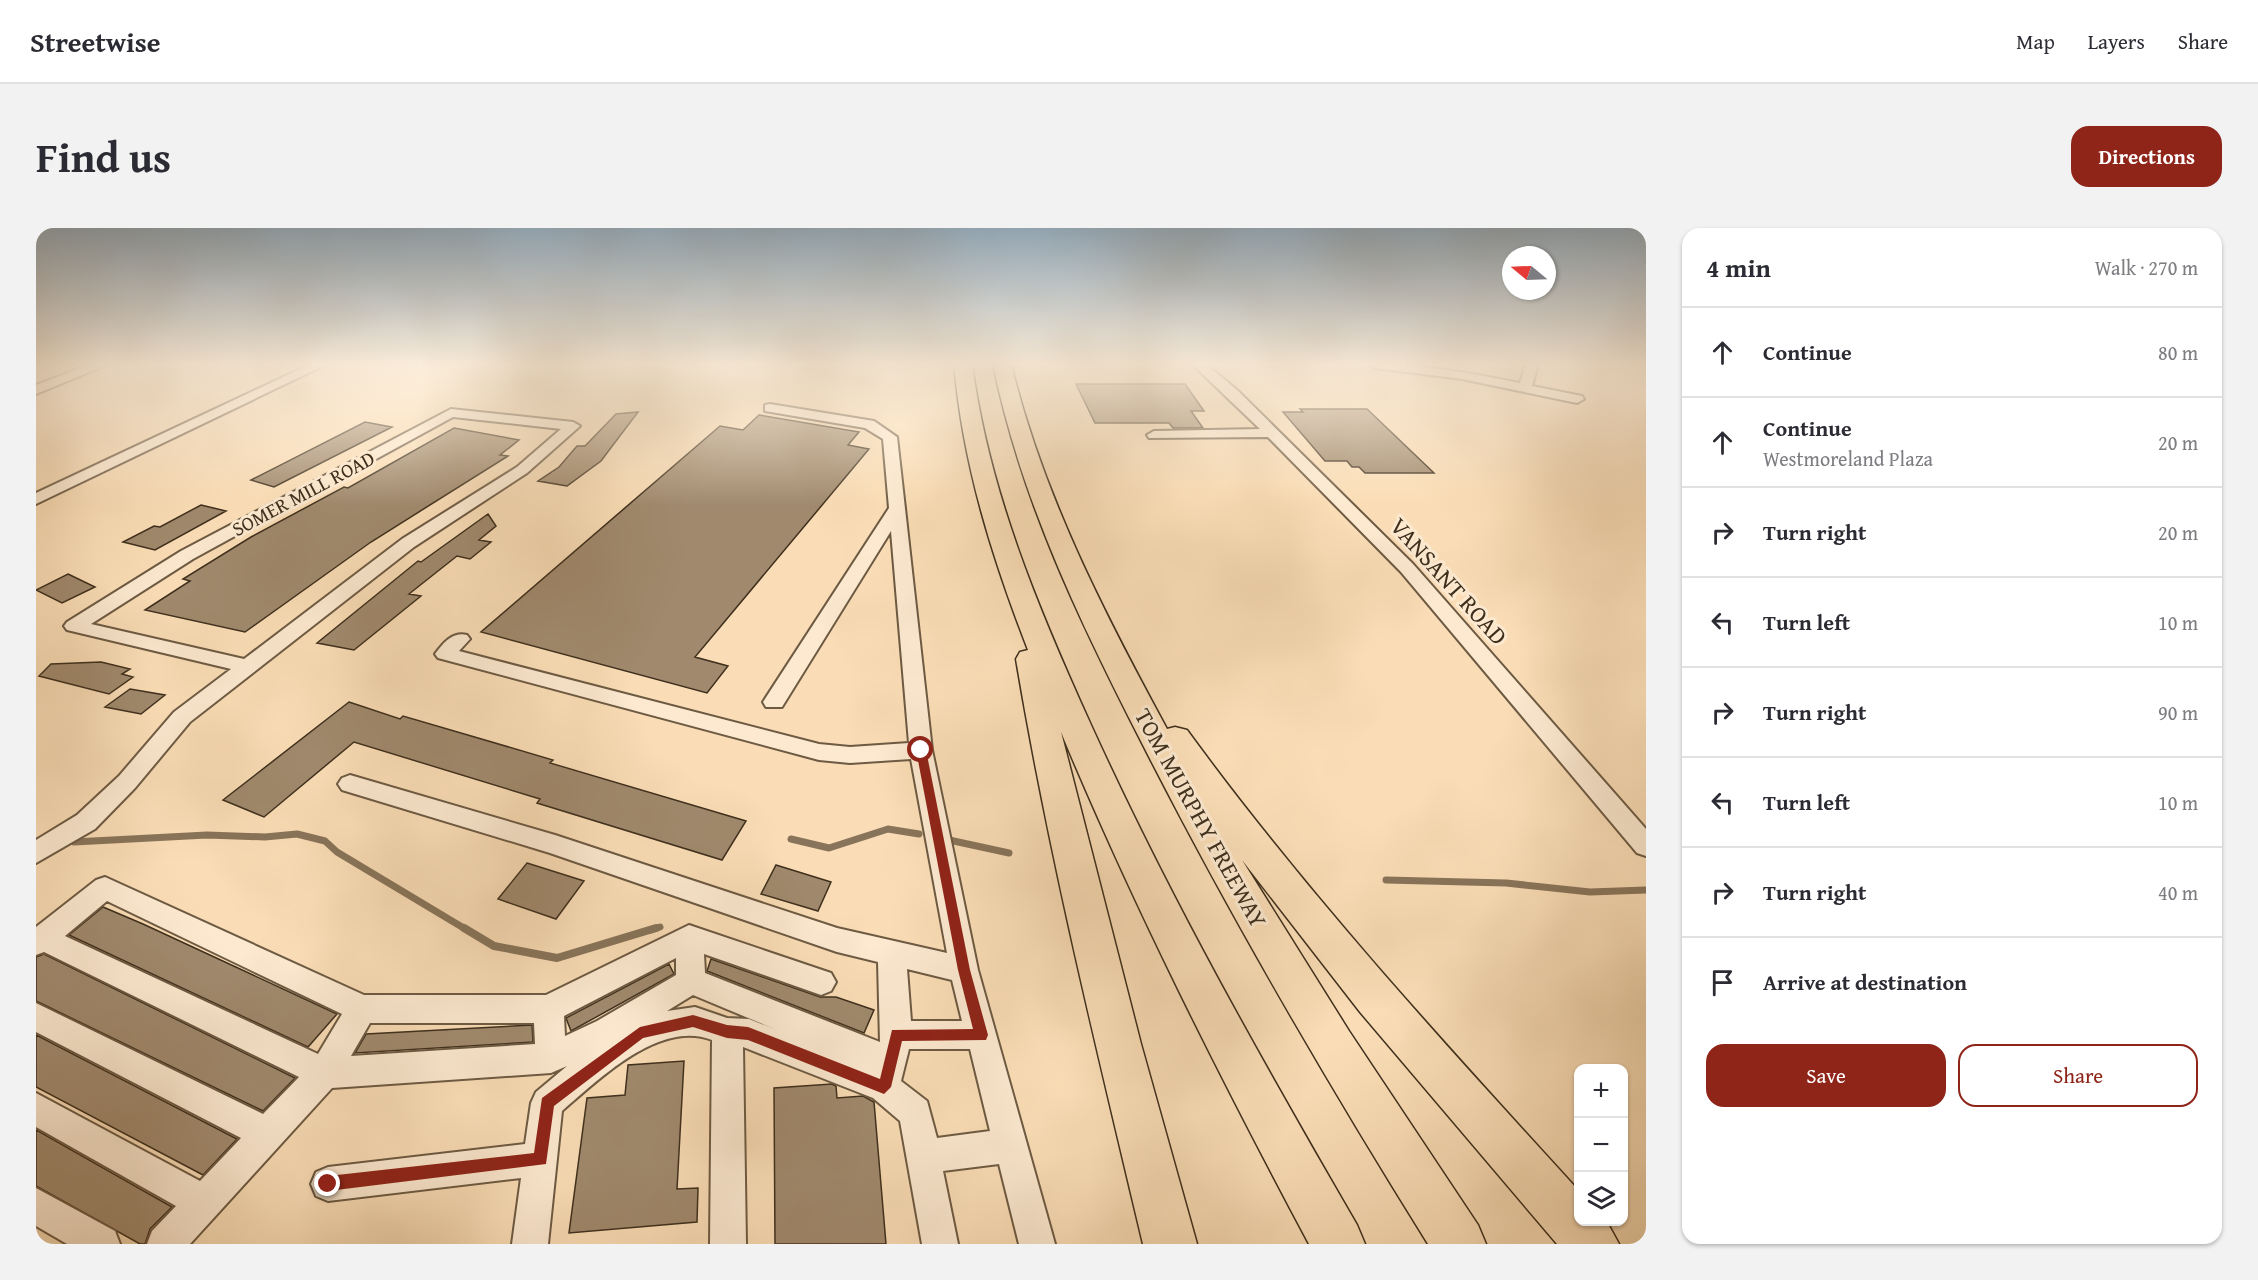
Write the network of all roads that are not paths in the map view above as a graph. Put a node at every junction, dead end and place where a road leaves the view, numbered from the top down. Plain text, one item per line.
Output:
1 (221, 411) edge
2 (791, 411) edge
3 (969, 411) edge
4 (1012, 411) edge
5 (1250, 411) edge
6 (1272, 433) junction
7 (1154, 435) dead end
8 (36, 499) edge
9 (896, 509) junction
10 (1020, 598) junction
11 (1089, 610) junction
12 (460, 639) dead end
13 (248, 666) junction
14 (774, 702) dead end
15 (921, 750) junction
16 (350, 784) dead end
17 (1646, 846) edge
18 (36, 853) edge
19 (689, 937) junction
20 (39, 940) edge
21 (891, 953) junction
22 (964, 970) junction
23 (691, 981) junction
24 (821, 982) dead end
25 (362, 1009) junction
26 (549, 1009) junction
27 (36, 1017) edge
28 (727, 1032) junction
29 (981, 1035) junction
30 (551, 1058) junction
31 (890, 1061) junction
32 (324, 1073) junction
33 (36, 1109) edge
34 (267, 1134) junction
35 (1011, 1145) junction
36 (925, 1156) junction
37 (540, 1159) junction
38 (328, 1184) dead end
39 (204, 1202) junction
40 (36, 1206) edge
41 (102, 1244) edge
42 (165, 1244) edge
43 (530, 1244) edge
44 (728, 1244) edge
45 (940, 1244) edge
46 (1037, 1244) edge
47 (1170, 1244) edge
48 (1338, 1244) edge
49 (1459, 1244) edge
50 (1592, 1244) edge

1 - 8 street
2 - 9 street
3 - 10 highway
4 - 11 highway, TOM MURPHY FREEWAY
5 - 6 street, VANSANT ROAD
6 - 7 street
6 - 17 street, VANSANT ROAD
9 - 14 street
9 - 15 street
10 - 47 highway
10 - 48 highway
11 - 49 highway, TOM MURPHY FREEWAY
11 - 50 highway
12 - 15 street
13 - 13 street, SOMER MILL ROAD
13 - 18 street, SOMER MILL ROAD
15 - 22 street
16 - 21 street
19 - 23 street
19 - 24 street
19 - 26 street
20 - 25 street
20 - 32 street
21 - 22 street
21 - 31 street
22 - 29 street
23 - 30 street
23 - 31 street
25 - 26 street
25 - 32 street
26 - 30 street
27 - 34 street
28 - 31 street
28 - 37 street
28 - 44 street
29 - 31 street
29 - 35 street
30 - 32 street
31 - 36 street
32 - 34 street
33 - 39 street
34 - 39 street
35 - 36 street
35 - 46 street
36 - 45 street
37 - 38 street
37 - 43 street
39 - 42 street
40 - 41 street

